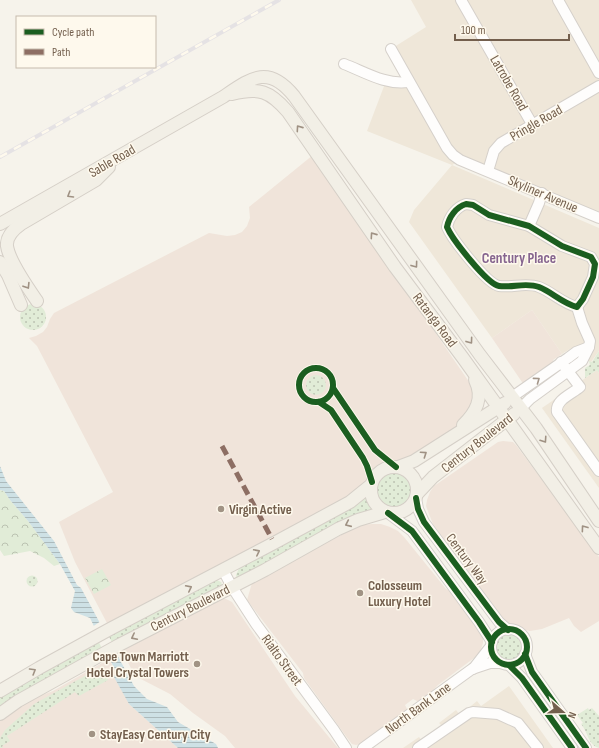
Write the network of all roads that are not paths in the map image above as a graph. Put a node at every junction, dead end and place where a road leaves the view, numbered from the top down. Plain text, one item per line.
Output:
1 (462, 0) edge
2 (558, 0) edge
3 (391, 49) dead end
4 (344, 64) dead end
5 (599, 73) edge
6 (276, 80) joint
7 (408, 82) junction
8 (599, 86) edge
9 (269, 95) joint
10 (223, 97) junction
11 (532, 124) junction
12 (123, 154) junction
13 (488, 172) junction
14 (542, 193) junction
15 (599, 218) edge
16 (0, 224) edge
17 (529, 226) junction
18 (0, 262) edge
19 (36, 301) dead end
20 (21, 305) dead end
21 (576, 307) junction
22 (589, 347) junction
23 (463, 358) junction
24 (561, 362) junction
25 (567, 371) junction
26 (512, 397) junction
27 (498, 407) junction
28 (521, 408) junction
29 (507, 419) junction
30 (448, 438) junction
31 (398, 468) junction
32 (599, 471) edge
33 (371, 485) junction
34 (416, 496) junction
35 (387, 513) junction
36 (599, 521) edge
37 (599, 548) edge
38 (223, 570) junction
39 (232, 587) junction
40 (508, 630) junction
41 (492, 644) junction
42 (525, 654) junction
43 (505, 664) junction
44 (472, 669) junction
45 (0, 691) edge
46 (0, 712) edge
47 (346, 748) edge
48 (363, 748) edge
49 (418, 748) edge
50 (538, 748) edge
51 (572, 748) edge
52 (586, 748) edge

1 - 11 street, Latrobe Road
2 - 5 street
3 - 7 street, Skyliner Avenue
4 - 7 street
6 - 10 main road, Sable Road
6 -> 26 main road, Ratanga Road
7 - 13 street, Skyliner Avenue
8 - 11 street, Pringle Road
9 - 10 main road, Sable Road
23 -> 9 main road, Ratanga Road
10 - 12 main road, Sable Road
11 - 13 street, Pringle Road
12 - 16 main road, Sable Road
12 -> 19 main road
13 - 14 street, Skyliner Avenue
14 - 15 street, Skyliner Avenue
14 - 17 street
17 - 21 street
17 - 21 street
18 - 20 main road
21 - 22 street
22 - 24 street
22 - 25 street
23 - 27 main road, Ratanga Road
23 - 30 main road
24 - 25 street
26 -> 24 street
25 - 28 street
25 - 32 street
26 - 27 main road, Century Boulevard
26 - 28 main road, Ratanga Road
27 - 29 main road, Ratanga Road
27 - 30 main road, Century Boulevard
28 - 29 main road, Century Boulevard
28 -> 36 main road, Ratanga Road
29 - 34 main road, Century Boulevard
37 -> 29 main road, Ratanga Road
31 -> 30 main road, Century Boulevard
31 - 33 main road, Century Boulevard
31 - 34 main road
33 - 35 main road
38 -> 33 main road, Century Boulevard
34 - 35 main road, Century Boulevard
34 - 40 street, Century Way
35 -> 39 main road, Century Boulevard
35 - 41 street, Century Way
38 - 39 street, Rialto Street
45 -> 38 main road, Century Boulevard
39 -> 46 main road, Century Boulevard
39 - 47 street, Rialto Street
40 - 41 street
40 - 42 street
41 - 43 street
41 - 44 street, North Bank Lane
42 - 43 street
42 - 52 street
43 - 44 street, North Bank Lane
43 - 51 street
44 - 48 street, North Bank Lane
49 - 50 street

